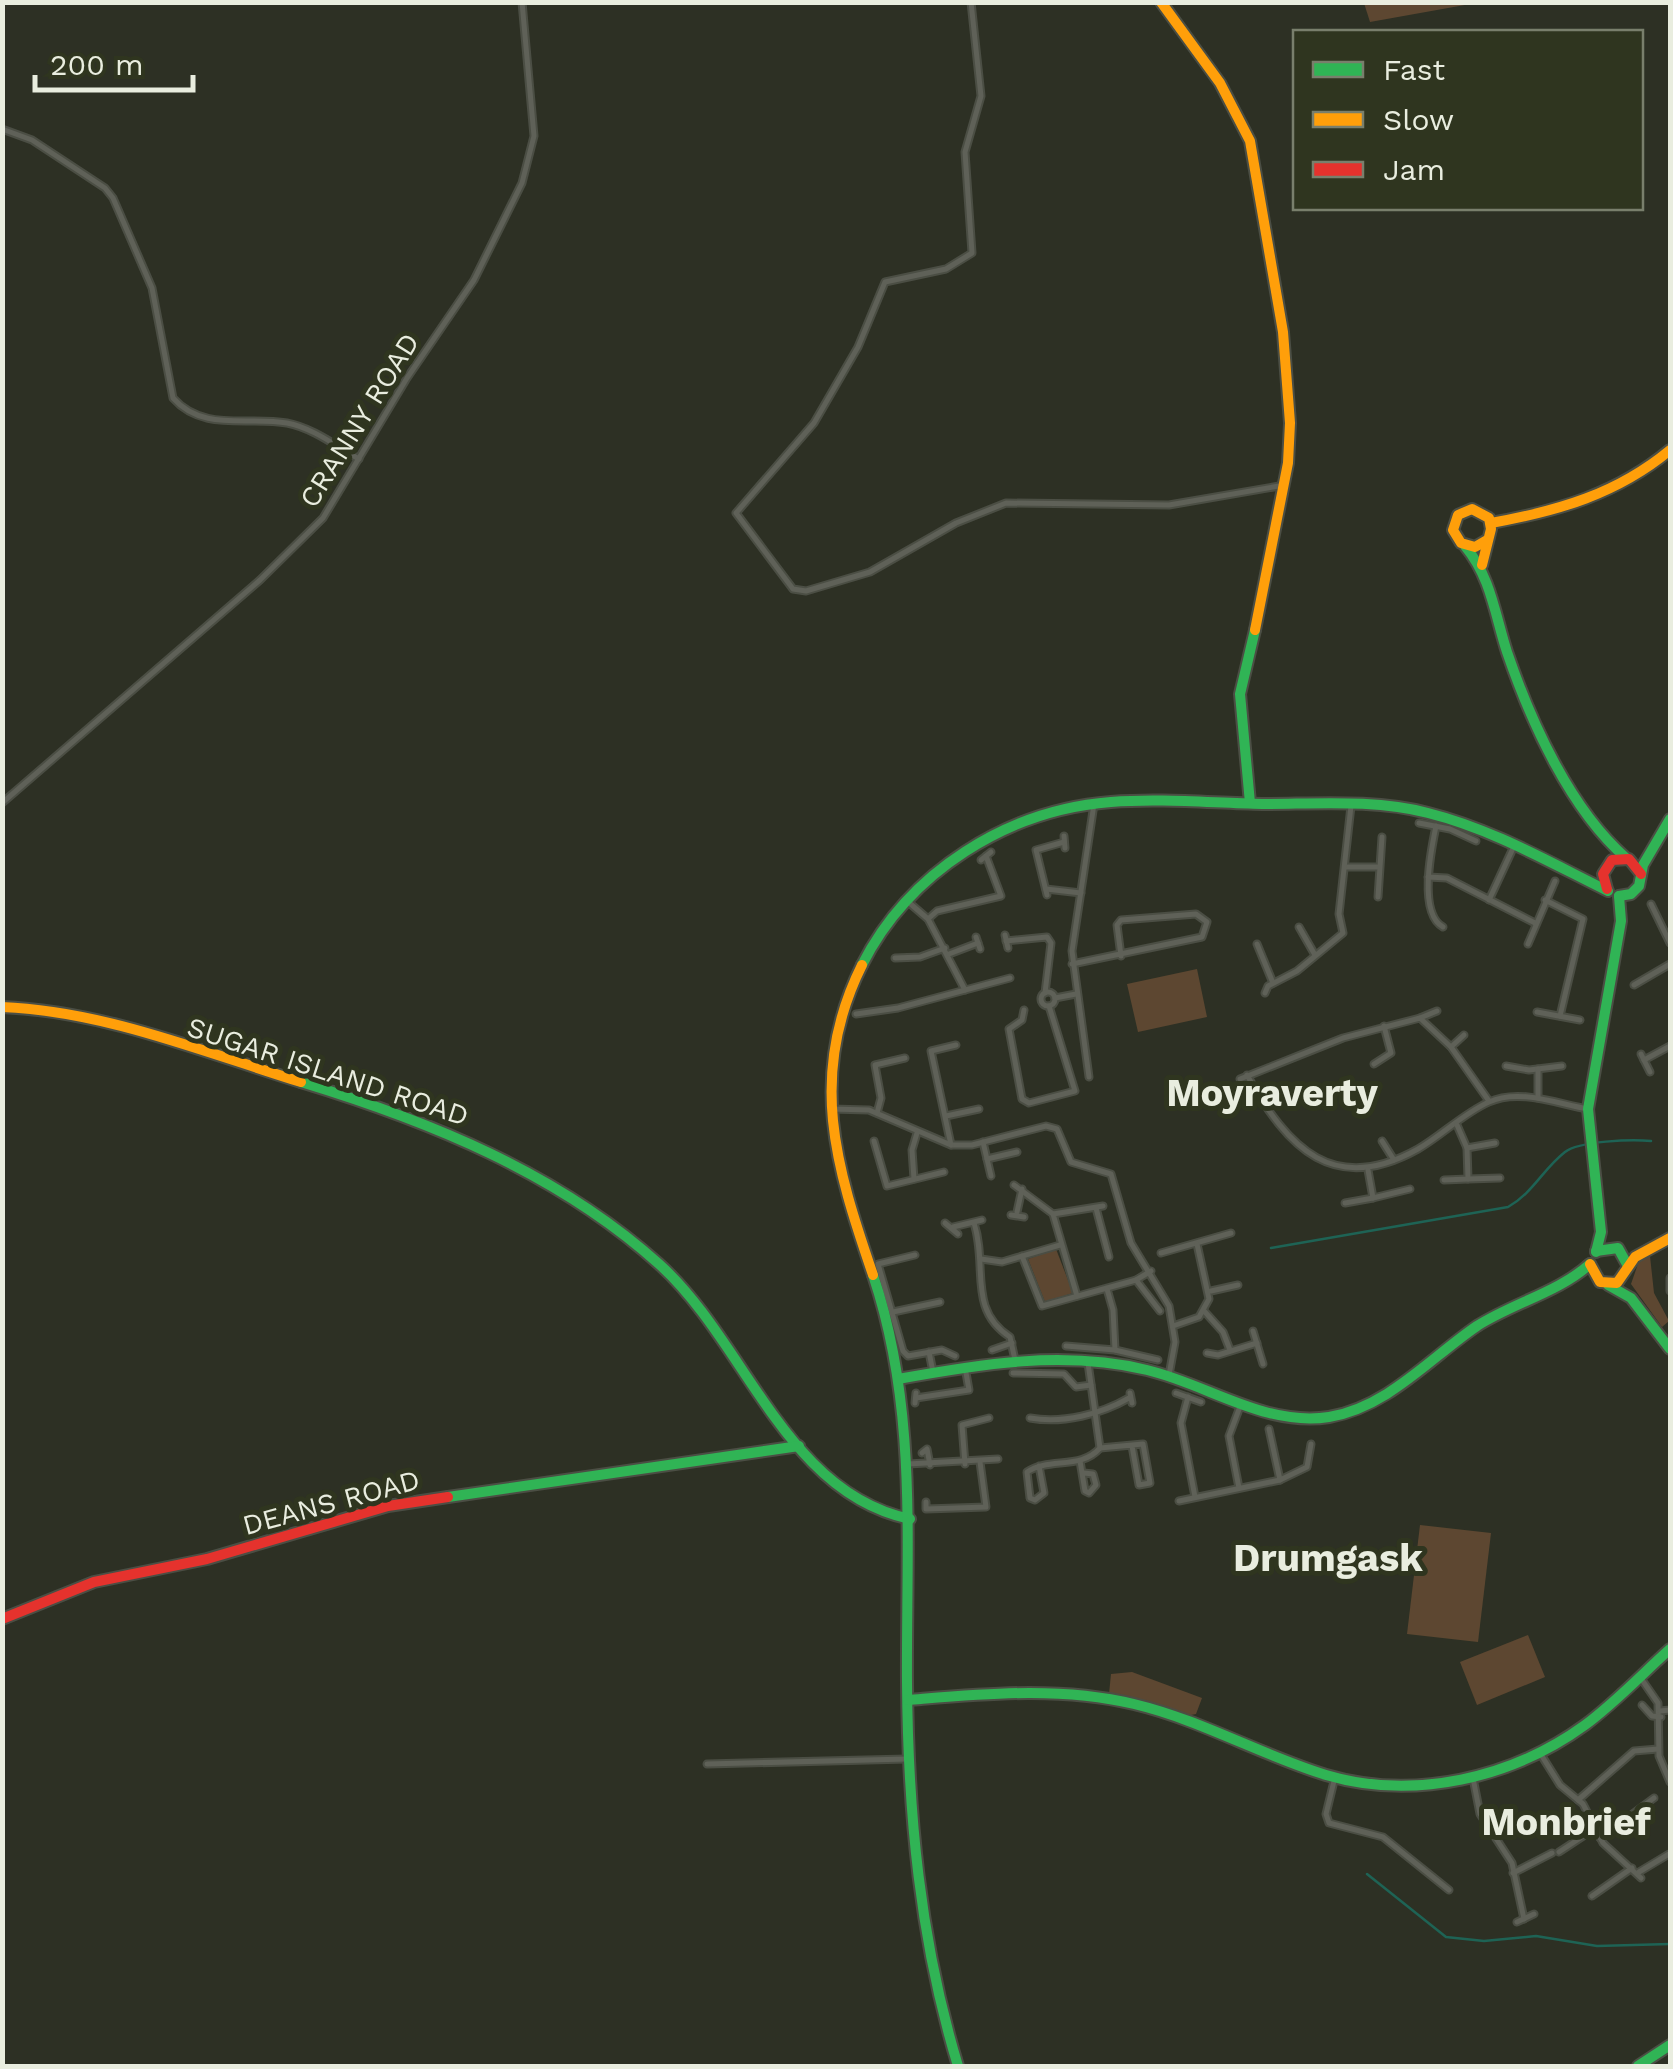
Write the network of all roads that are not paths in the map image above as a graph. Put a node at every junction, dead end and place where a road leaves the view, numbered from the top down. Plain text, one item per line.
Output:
1 (522, 2) edge
2 (971, 2) edge
3 (1161, 2) edge
4 (2, 129) edge
5 (1670, 450) edge
6 (359, 459) junction
7 (1285, 486) junction
8 (1491, 523) junction
9 (1487, 540) junction
10 (1466, 546) junction
11 (1482, 568) junction
12 (2, 803) edge
13 (1250, 803) junction
14 (1094, 804) junction
15 (1351, 806) junction
16 (1670, 819) edge
17 (1418, 823) dead end
18 (1436, 826) junction
19 (1382, 836) dead end
20 (1604, 839) junction
21 (1476, 841) dead end
22 (1064, 842) dead end
23 (1515, 844) junction
24 (1656, 846) junction
25 (986, 856) dead end
26 (1627, 858) junction
27 (1606, 866) junction
28 (1344, 868) junction
29 (1377, 868) junction
30 (1641, 874) junction
31 (1577, 875) junction
32 (1428, 877) junction
33 (1555, 881) dead end
34 (1635, 890) junction
35 (1080, 893) junction
36 (1614, 894) junction
37 (1378, 897) dead end
38 (906, 900) junction
39 (1489, 900) junction
40 (1545, 900) junction
41 (1651, 904) dead end
42 (928, 919) junction
43 (1535, 923) junction
44 (1299, 927) dead end
45 (1442, 927) dead end
46 (1618, 930) junction
47 (1006, 941) dead end
48 (1670, 942) edge
49 (978, 943) dead end
50 (1257, 944) dead end
51 (1528, 944) dead end
52 (947, 951) junction
53 (1314, 954) junction
54 (1121, 956) junction
55 (895, 958) dead end
56 (1072, 964) junction
57 (1670, 964) edge
58 (1007, 976) dead end
59 (1272, 982) junction
60 (1634, 984) dead end
61 (964, 990) junction
62 (1045, 993) junction
63 (1264, 993) dead end
64 (1076, 994) junction
65 (1055, 998) junction
66 (1049, 1006) junction
67 (2, 1007) edge
68 (1024, 1010) dead end
69 (1437, 1012) dead end
70 (1537, 1012) dead end
71 (856, 1014) dead end
72 (1560, 1016) junction
73 (1420, 1018) junction
74 (1580, 1020) dead end
75 (1384, 1026) junction
76 (1464, 1035) dead end
77 (956, 1045) dead end
78 (1670, 1046) edge
79 (1452, 1047) junction
80 (905, 1058) dead end
81 (1374, 1064) dead end
82 (1506, 1066) dead end
83 (1562, 1066) dead end
84 (1538, 1070) junction
85 (1650, 1072) dead end
86 (1247, 1075) junction
87 (1089, 1077) dead end
88 (1240, 1078) dead end
89 (1538, 1098) junction
90 (1489, 1101) junction
91 (831, 1109) junction
92 (978, 1109) dead end
93 (1588, 1109) junction
94 (877, 1113) junction
95 (946, 1116) junction
96 (1456, 1125) junction
97 (917, 1134) junction
98 (1382, 1140) dead end
99 (874, 1141) dead end
100 (983, 1142) junction
101 (1495, 1143) dead end
102 (951, 1145) junction
103 (1466, 1148) junction
104 (1017, 1152) dead end
105 (987, 1159) junction
106 (1394, 1160) junction
107 (1368, 1170) junction
108 (944, 1172) dead end
109 (991, 1176) dead end
110 (1500, 1178) dead end
111 (914, 1179) junction
112 (1468, 1179) junction
113 (1444, 1180) dead end
114 (1014, 1185) dead end
115 (1410, 1189) dead end
116 (1022, 1190) junction
117 (1372, 1198) junction
118 (1344, 1203) dead end
119 (1053, 1214) junction
120 (1017, 1215) dead end
121 (982, 1220) dead end
122 (945, 1223) dead end
123 (974, 1224) junction
124 (953, 1227) junction
125 (1601, 1232) junction
126 (1231, 1233) dead end
127 (958, 1234) dead end
128 (1670, 1238) edge
129 (1197, 1244) junction
130 (1060, 1245) junction
131 (1116, 1248) dead end
132 (1618, 1249) junction
133 (1596, 1252) junction
134 (1642, 1252) junction
135 (1161, 1254) dead end
136 (1022, 1256) junction
137 (912, 1258) dead end
138 (982, 1259) junction
139 (1590, 1264) junction
140 (1628, 1270) junction
141 (1151, 1271) junction
142 (1570, 1278) junction
143 (1670, 1278) edge
144 (1136, 1280) junction
145 (1604, 1284) junction
146 (1238, 1285) dead end
147 (1107, 1288) junction
148 (1210, 1292) junction
149 (1670, 1292) edge
150 (1077, 1296) junction
151 (1631, 1298) junction
152 (940, 1302) dead end
153 (1149, 1308) dead end
154 (893, 1312) junction
155 (1205, 1312) junction
156 (1174, 1326) junction
157 (1253, 1331) dead end
158 (1076, 1336) dead end
159 (1012, 1343) junction
160 (1257, 1344) junction
161 (1668, 1345) edge
162 (1066, 1346) dead end
163 (1076, 1346) junction
164 (1150, 1348) dead end
165 (992, 1350) dead end
166 (1115, 1350) junction
167 (929, 1352) junction
168 (1230, 1352) junction
169 (952, 1353) dead end
170 (1207, 1353) dead end
171 (1148, 1358) junction
172 (1015, 1360) junction
173 (1088, 1360) junction
174 (1158, 1360) dead end
175 (1263, 1364) dead end
176 (965, 1367) junction
177 (933, 1372) junction
178 (1169, 1375) junction
179 (898, 1379) junction
180 (1021, 1383) dead end
181 (1091, 1385) junction
182 (1176, 1393) dead end
183 (916, 1398) dead end
184 (1130, 1398) dead end
185 (1188, 1398) junction
186 (1201, 1402) dead end
187 (1241, 1403) junction
188 (1096, 1412) junction
189 (986, 1427) dead end
190 (1036, 1428) dead end
191 (1259, 1436) dead end
192 (1311, 1444) dead end
193 (799, 1446) junction
194 (1132, 1446) junction
195 (1100, 1448) junction
196 (922, 1453) dead end
197 (998, 1459) dead end
198 (1080, 1461) junction
199 (980, 1462) junction
200 (908, 1464) junction
201 (965, 1464) junction
202 (930, 1465) junction
203 (1039, 1466) junction
204 (1084, 1473) dead end
205 (1280, 1480) junction
206 (1239, 1488) junction
207 (1195, 1497) junction
208 (1180, 1500) dead end
209 (926, 1502) dead end
210 (910, 1520) junction
211 (2, 1619) edge
212 (1670, 1649) edge
213 (1640, 1677) junction
214 (908, 1700) junction
215 (1642, 1705) dead end
216 (1670, 1710) edge
217 (1660, 1714) junction
218 (1658, 1749) junction
219 (1540, 1752) junction
220 (910, 1759) junction
221 (707, 1764) dead end
222 (1335, 1777) junction
223 (1473, 1778) junction
224 (1670, 1782) edge
225 (1654, 1798) dead end
226 (1578, 1800) junction
227 (1594, 1829) junction
228 (1600, 1838) junction
229 (1667, 1855) edge
230 (1669, 1864) edge
231 (1514, 1873) junction
232 (1637, 1873) junction
233 (1448, 1890) dead end
234 (1603, 1900) dead end
235 (1534, 1914) dead end
236 (1524, 1919) junction
237 (1516, 1922) dead end
238 (1670, 2045) edge
239 (958, 2066) edge
240 (1638, 2066) edge

1 - 6 street, CRANNY ROAD
2 - 7 street
3 - 7 street
4 - 6 street
5 - 8 street
6 - 12 street, CRANNY ROAD
7 - 13 street
8 - 9 street
8 - 10 street
9 - 10 street
9 - 11 street
10 - 11 street
11 - 20 street
13 - 14 street
13 - 15 street
14 - 35 street
14 - 38 street
15 - 23 street
15 - 28 street
16 - 24 street
17 - 18 street
18 - 21 street
18 - 32 street
19 - 29 street
20 - 26 street
20 - 27 street
22 - 35 street
23 - 31 street
23 - 39 street
24 - 26 street
24 - 30 street
25 - 42 street
26 - 27 street
26 - 30 street
27 - 31 street
27 - 36 street
28 - 29 street
28 - 53 street
29 - 37 street
30 - 34 street
31 - 36 street
32 - 39 street
32 - 45 street
33 - 40 street
34 - 36 street
34 - 46 street
35 - 56 street
36 - 46 street
38 - 42 street
38 - 91 street
39 - 43 street
40 - 43 street
40 - 72 street
41 - 48 street
42 - 52 street
43 - 51 street
44 - 53 street
46 - 93 street
47 - 62 street
49 - 52 street
50 - 59 street
52 - 55 street
52 - 61 street
53 - 59 street
54 - 54 street
54 - 56 street
56 - 64 street
57 - 60 street
58 - 61 street
59 - 63 street
61 - 71 street
62 - 65 street
62 - 66 street
64 - 65 street
64 - 87 street
65 - 66 street
66 - 68 street
67 - 193 street, SUGAR ISLAND ROAD
69 - 73 street
70 - 72 street
72 - 74 street
73 - 75 street
73 - 79 street
75 - 81 street
75 - 86 street
76 - 79 street
77 - 95 street
78 - 85 street
79 - 90 street
80 - 94 street
82 - 84 street
83 - 84 street
84 - 89 street
86 - 88 street
86 - 107 street
89 - 90 street
89 - 93 street
90 - 96 street
91 - 94 street
91 - 179 street
92 - 95 street
93 - 125 street
94 - 97 street
95 - 102 street
96 - 103 street
96 - 106 street
97 - 102 street
97 - 111 street
98 - 106 street
99 - 111 street
100 - 102 street
100 - 105 street
100 - 141 street
101 - 103 street
103 - 112 street
104 - 105 street
105 - 109 street
106 - 107 street
107 - 117 street
108 - 111 street
110 - 112 street
112 - 113 street
114 - 116 street
115 - 117 street
116 - 119 street
116 - 120 street
117 - 118 street
119 - 130 street
119 - 131 street
121 - 123 street
122 - 124 street
123 - 124 street
123 - 138 street
124 - 127 street
125 - 132 street
125 - 133 street
126 - 129 street
128 - 134 street
129 - 135 street
129 - 148 street
130 - 136 street
130 - 150 street
132 - 133 street
132 - 134 street
132 - 140 street
133 - 139 street
134 - 140 street
136 - 138 street
136 - 150 street
137 - 154 street
138 - 159 street
139 - 142 street
139 - 145 street
140 - 145 street
140 - 151 street
141 - 144 street
141 - 156 street
142 - 145 street
142 - 187 street
143 - 149 street
144 - 147 street
144 - 153 street
145 - 151 street
146 - 148 street
147 - 150 street
147 - 166 street
148 - 155 street
151 - 161 street
152 - 154 street
154 - 167 street
155 - 156 street
155 - 168 street
156 - 178 street
157 - 160 street
158 - 163 street
159 - 165 street
159 - 172 street
160 - 168 street
160 - 175 street
162 - 163 street
163 - 166 street
164 - 171 street
166 - 171 street
167 - 169 street
167 - 177 street
168 - 170 street
171 - 174 street
172 - 173 street
172 - 176 street
173 - 178 street
173 - 181 street
176 - 177 street
176 - 183 street
177 - 179 street
178 - 187 street
179 - 200 street
180 - 181 street
181 - 188 street
182 - 185 street
184 - 188 street
185 - 186 street
185 - 207 street
187 - 206 street
188 - 190 street
188 - 195 street
189 - 201 street
191 - 205 street
192 - 205 street
193 - 210 street, SUGAR ISLAND ROAD
193 - 211 street, DEANS ROAD
194 - 194 street
194 - 195 street
195 - 198 street
196 - 202 street
197 - 199 street
198 - 203 street
198 - 204 street
199 - 201 street
199 - 209 street
200 - 202 street
200 - 210 street
201 - 202 street
203 - 203 street
205 - 206 street
206 - 207 street
207 - 208 street
210 - 214 street
212 - 213 street
213 - 217 street
213 - 219 street
214 - 220 street
214 - 222 street
215 - 217 street
216 - 217 street
217 - 218 street
218 - 224 street
218 - 226 street
219 - 223 street
219 - 226 street
220 - 221 street
220 - 239 street
222 - 223 street
222 - 233 street
223 - 231 street
225 - 228 street
226 - 227 street
227 - 228 street
227 - 231 street
228 - 232 street
229 - 230 street
229 - 232 street
231 - 236 street
232 - 234 street
235 - 236 street
236 - 237 street
238 - 240 street

